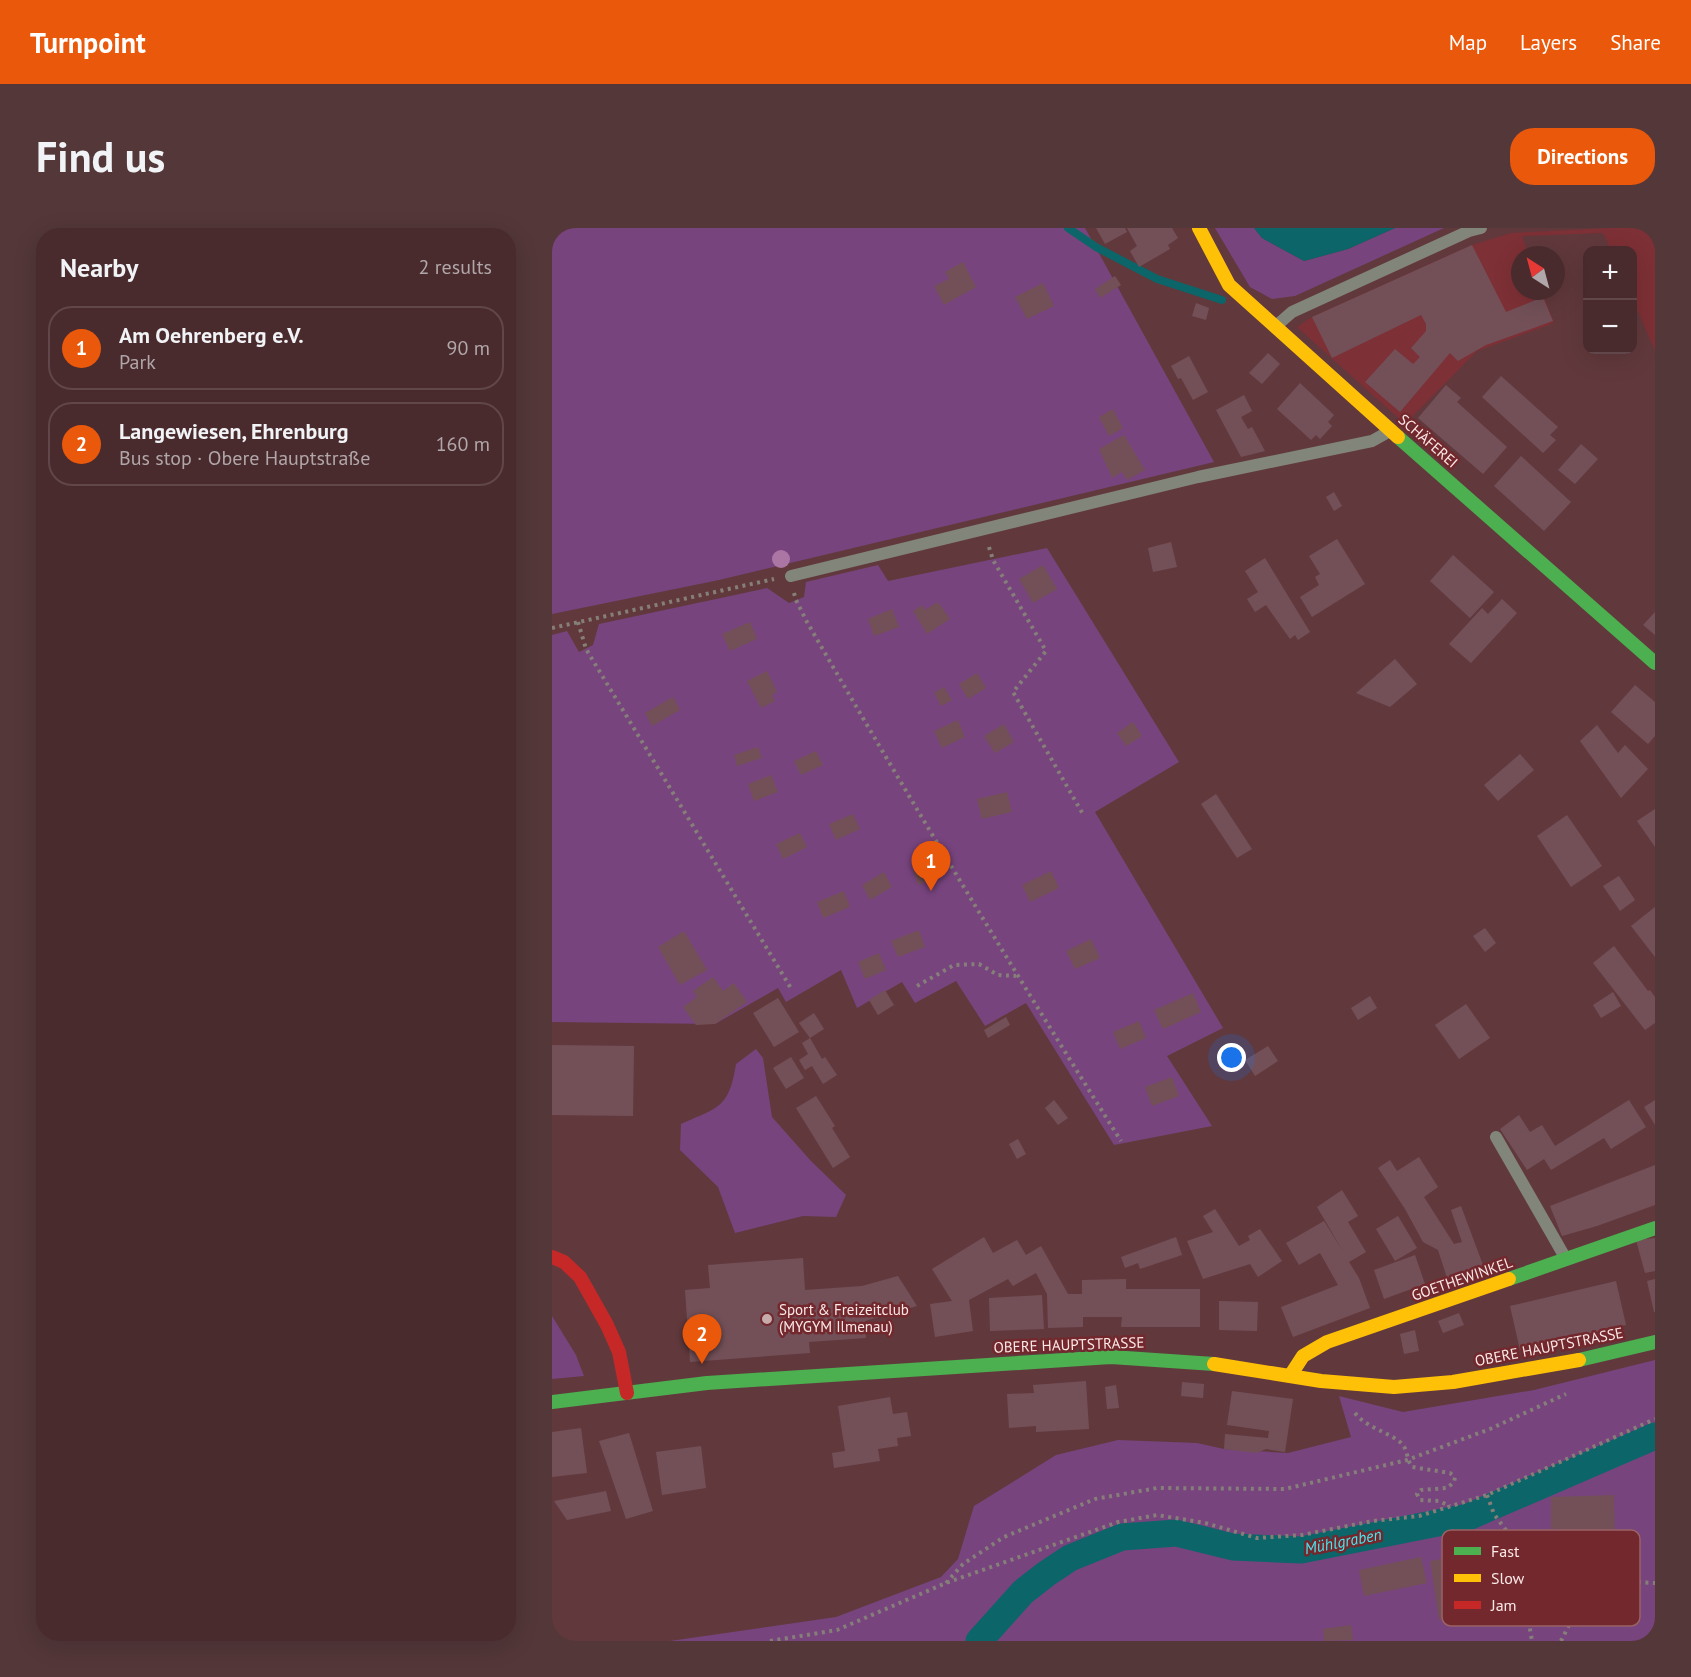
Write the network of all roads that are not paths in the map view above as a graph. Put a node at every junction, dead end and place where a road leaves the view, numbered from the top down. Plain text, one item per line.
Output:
1 (1199, 228) edge
2 (1481, 228) edge
3 (1275, 327) junction
4 (1391, 431) junction
5 (791, 576) road end
6 (1655, 663) edge
7 (1496, 1137) dead end
8 (1655, 1228) edge
9 (552, 1257) edge
10 (1566, 1260) junction
11 (1655, 1342) edge
12 (1290, 1376) junction
13 (627, 1393) junction
14 (552, 1402) edge

1 - 3 street, SCHÄFEREI
2 - 3 lane
3 - 4 street, SCHÄFEREI
4 - 5 lane
4 - 6 street, SCHÄFEREI
7 - 10 lane
8 - 10 street, GOETHEWINKEL
9 - 13 street
10 - 12 street, GOETHEWINKEL
11 - 12 street, OBERE HAUPTSTRASSE
12 - 13 street, OBERE HAUPTSTRASSE
13 - 14 street, OBERE HAUPTSTRASSE

